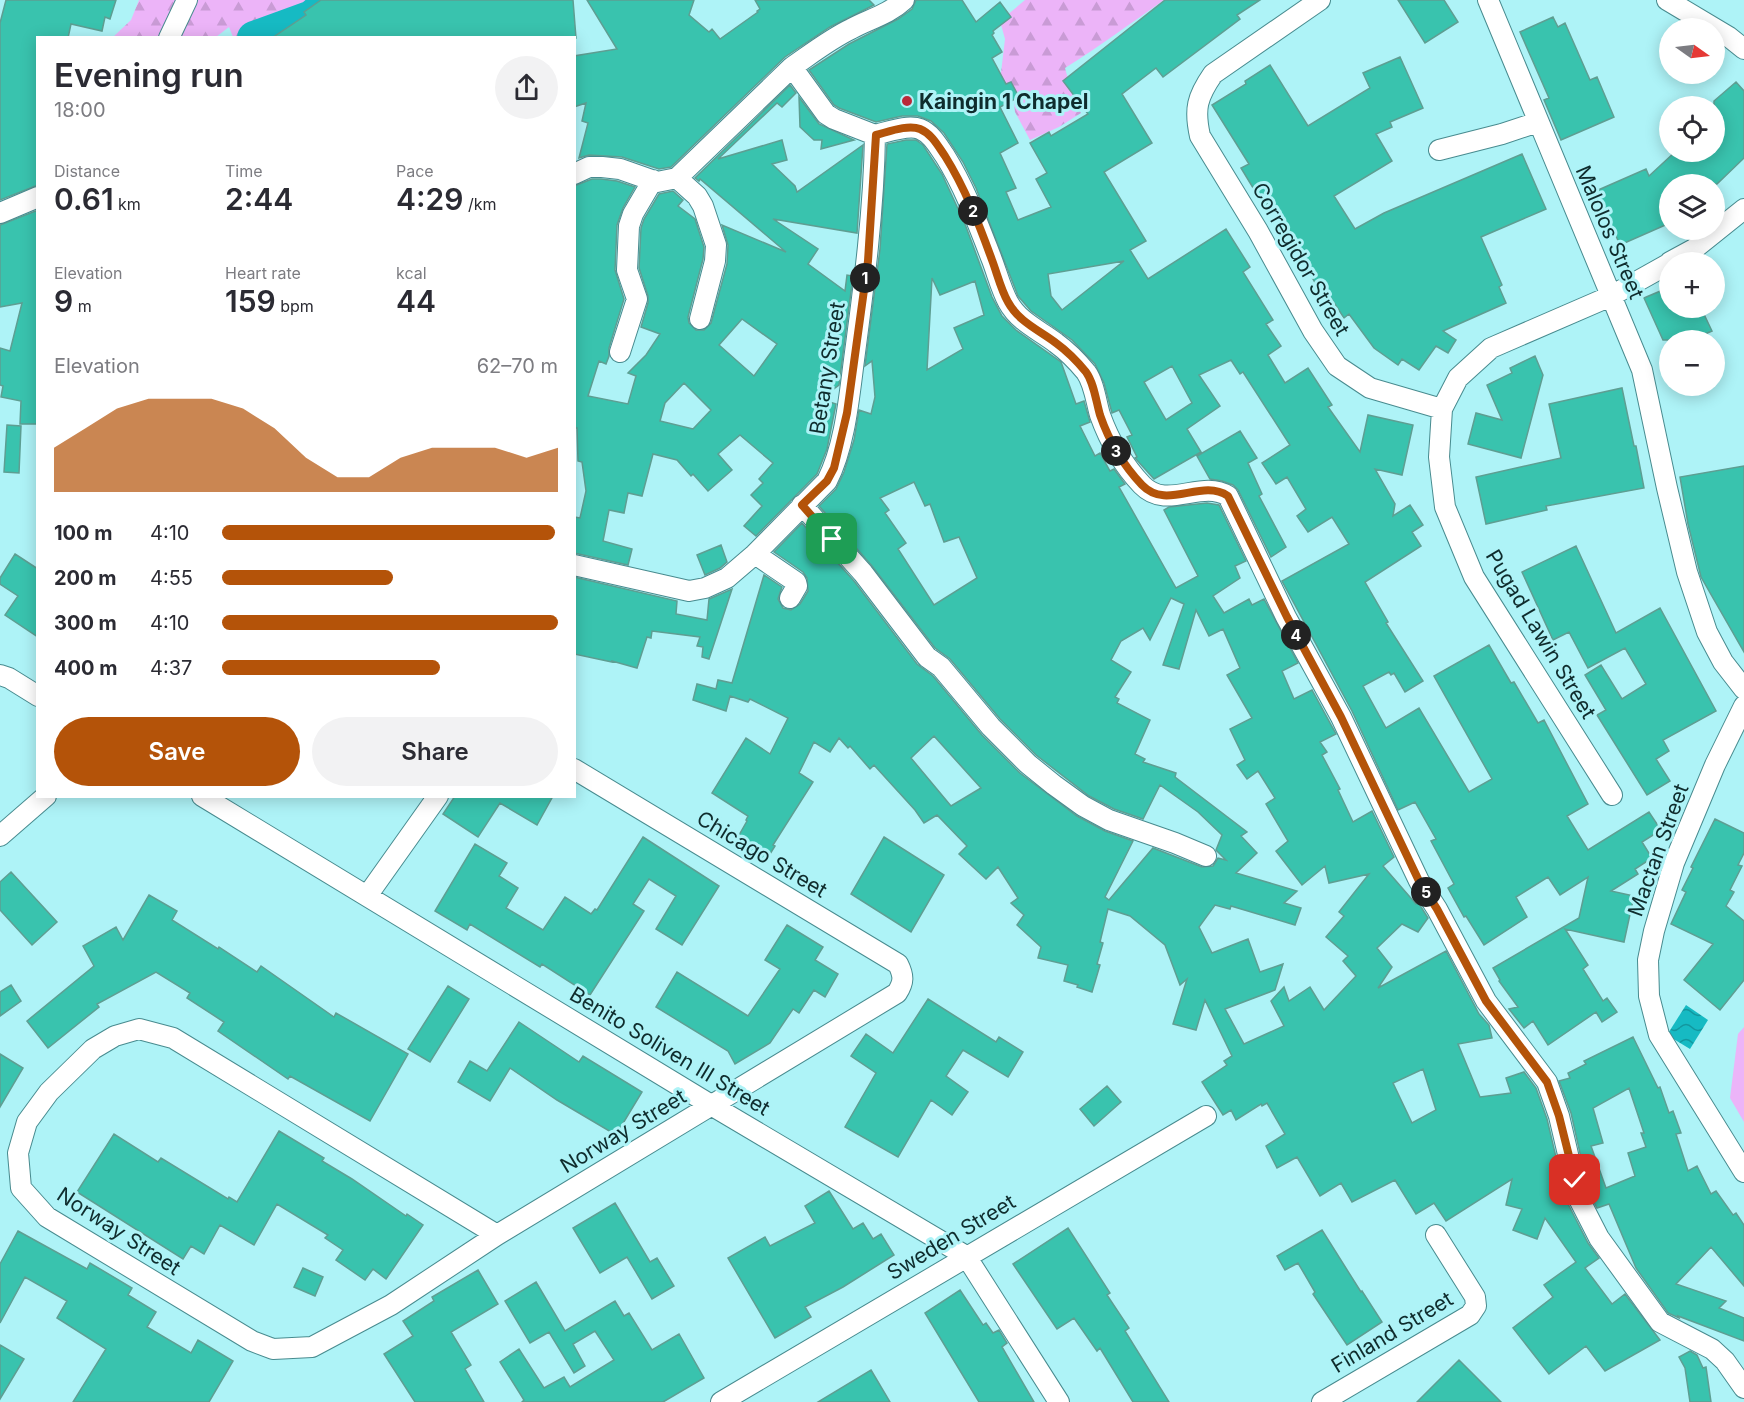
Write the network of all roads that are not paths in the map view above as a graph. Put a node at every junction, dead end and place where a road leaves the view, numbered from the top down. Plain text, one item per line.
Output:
1 (187, 0) edge
2 (904, 0) edge
3 (1320, 0) edge
4 (1488, 0) edge
5 (1667, 0) edge
6 (170, 36) edge
7 (1744, 49) edge
8 (792, 68) junction
9 (1538, 122) junction
10 (876, 135) junction
11 (1439, 150) dead end
12 (576, 173) edge
13 (677, 178) junction
14 (653, 180) junction
15 (36, 198) edge
16 (1744, 209) edge
17 (0, 213) edge
18 (1689, 252) edge
19 (1659, 269) edge
20 (1611, 296) junction
21 (700, 319) dead end
22 (620, 352) dead end
23 (1442, 409) junction
24 (802, 505) junction
25 (755, 554) junction
26 (576, 565) edge
27 (790, 598) dead end
28 (0, 675) edge
29 (1744, 689) edge
30 (36, 695) edge
31 (1744, 706) edge
32 (576, 770) edge
33 (1612, 795) dead end
34 (44, 798) edge
35 (205, 798) edge
36 (437, 798) edge
37 (0, 836) edge
38 (1206, 856) dead end
39 (367, 896) junction
40 (897, 993) joint
41 (711, 1105) junction
42 (1206, 1116) dead end
43 (1744, 1172) edge
44 (497, 1235) junction
45 (1436, 1235) dead end
46 (966, 1256) junction
47 (1744, 1388) edge
48 (722, 1402) edge
49 (1059, 1402) edge
50 (1322, 1402) edge

1 - 6 street
2 - 8 street
3 - 23 street, Corregidor Street
4 - 9 street, Malolos Street
5 - 7 street
8 - 10 street
8 - 13 street
9 - 11 street
9 - 20 street, Malolos Street
10 - 24 street, Betany Street
10 - 47 street
12 - 14 street
13 - 14 street
13 - 21 street
14 - 22 street
15 - 17 street
16 - 18 street, Pugad Lawin Street
19 - 20 street, Pugad Lawin Street
20 - 23 street, Pugad Lawin Street
20 - 29 street, Malolos Street
23 - 33 street, Pugad Lawin Street
24 - 25 street, Betany Street
24 - 38 street
25 - 26 street, Betany Street
25 - 27 street
28 - 30 street
31 - 43 street, Mactan Street
32 - 40 street, Chicago Street
34 - 37 street
35 - 39 street, Benito Soliven Ⅲ Street
36 - 39 street
39 - 41 street, Benito Soliven Ⅲ Street
40 - 41 street, Norway Street
41 - 44 street, Norway Street
41 - 46 street, Benito Soliven Ⅲ Street
42 - 46 street, Sweden Street
44 - 44 street, Norway Street
45 - 50 street, Finland Street
46 - 48 street, Sweden Street
46 - 49 street, Benito Soliven Ⅲ Street

